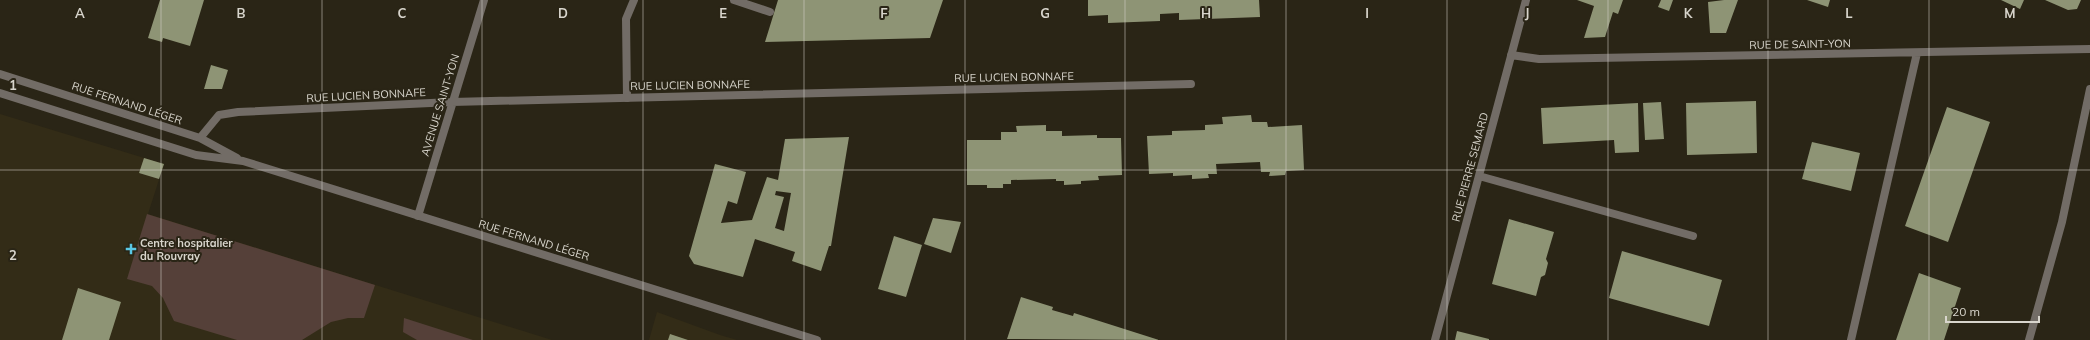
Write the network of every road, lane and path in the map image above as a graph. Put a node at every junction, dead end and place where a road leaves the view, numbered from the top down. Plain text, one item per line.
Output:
1 (484, 0) edge
2 (634, 0) edge
3 (734, 0) edge
4 (1526, 0) edge
5 (770, 12) dead end
6 (2090, 49) edge
7 (1917, 53) junction
8 (1511, 55) junction
9 (0, 74) edge
10 (1192, 84) dead end
11 (2090, 89) edge
12 (0, 93) edge
13 (628, 98) junction
14 (452, 102) junction
15 (200, 138) junction
16 (243, 161) junction
17 (1479, 176) junction
18 (418, 216) junction
19 (1693, 236) dead end
20 (817, 340) edge
21 (1435, 340) edge
22 (1851, 340) edge
23 (2029, 340) edge

1 - 14 street, AVENUE SAINT-YON
2 - 13 street
3 - 5 street
4 - 8 street, RUE PIERRE SEMARD
6 - 7 street, RUE DE SAINT-YON
7 - 8 street, RUE DE SAINT-YON
7 - 22 street
8 - 17 street, RUE PIERRE SEMARD
9 - 15 street, RUE FERNAND LÉGER
10 - 13 street, RUE LUCIEN BONNAFE
11 - 23 street
12 - 16 street, RUE FERNAND LÉGER
13 - 14 street, RUE LUCIEN BONNAFE
14 - 15 street, RUE LUCIEN BONNAFE
14 - 18 street, AVENUE SAINT-YON
15 - 16 street, RUE FERNAND LÉGER
16 - 18 street, RUE FERNAND LÉGER
17 - 19 street
17 - 21 street, RUE PIERRE SEMARD
18 - 20 street, RUE FERNAND LÉGER

